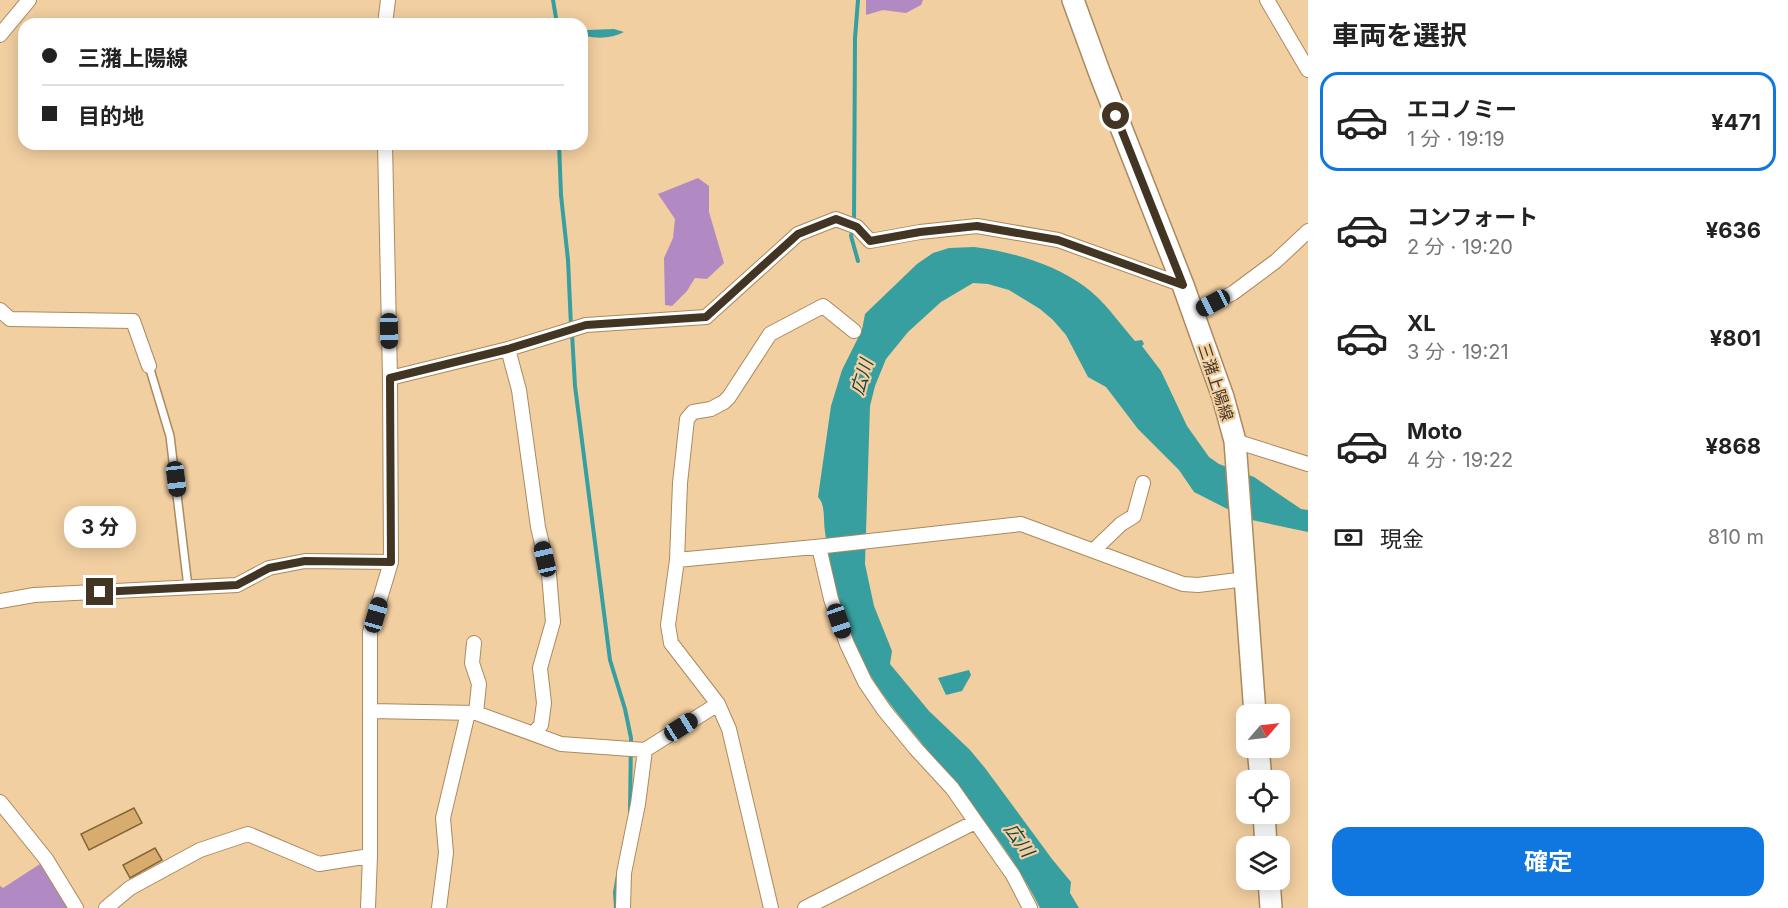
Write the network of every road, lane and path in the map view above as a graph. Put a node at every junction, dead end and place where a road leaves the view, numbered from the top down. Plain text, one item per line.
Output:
1 (29, 0) edge
2 (388, 0) edge
3 (1073, 0) edge
4 (1266, 0) edge
5 (386, 18) edge
6 (0, 35) edge
7 (1308, 70) edge
8 (385, 150) edge
9 (1308, 231) edge
10 (1183, 285) junction
11 (0, 310) edge
12 (1192, 314) junction
13 (854, 331) dead end
14 (508, 349) junction
15 (149, 366) joint
16 (390, 378) junction
17 (1236, 448) junction
18 (1308, 464) edge
19 (1143, 483) dead end
20 (822, 547) junction
21 (1094, 550) junction
22 (677, 560) junction
23 (391, 562) junction
24 (1246, 579) junction
25 (188, 587) junction
26 (0, 602) edge
27 (474, 644) dead end
28 (718, 704) junction
29 (1254, 704) edge
30 (370, 711) junction
31 (472, 713) junction
32 (534, 733) junction
33 (645, 750) junction
34 (0, 802) edge
35 (975, 822) junction
36 (370, 856) junction
37 (1270, 890) edge
38 (76, 908) edge
39 (106, 908) edge
40 (368, 908) edge
41 (440, 908) edge
42 (622, 908) edge
43 (771, 908) edge
44 (805, 908) edge
45 (1030, 908) edge
46 (1271, 908) edge

1 - 6 street
2 - 5 street
3 - 10 main road, 三潴上陽線
4 - 7 street
8 - 16 street
9 - 12 street
10 - 12 main road, 三潴上陽線
10 - 14 street
11 - 15 street
12 - 17 main road, 三潴上陽線
13 - 22 street
14 - 16 street
14 - 32 street
15 - 25 lane
16 - 23 street
17 - 18 street
17 - 24 main road, 三潴上陽線
19 - 21 street
20 - 21 street
20 - 22 street
20 - 35 street
21 - 24 street
22 - 28 street
23 - 25 street
23 - 30 street
24 - 29 main road, 三潴上陽線
25 - 26 street
27 - 31 street
28 - 33 street
28 - 43 street
30 - 31 street
30 - 36 street
31 - 32 street
31 - 41 street
32 - 33 street
33 - 42 street
34 - 38 street
35 - 44 street
35 - 45 street
36 - 39 street
36 - 40 street
37 - 46 main road

